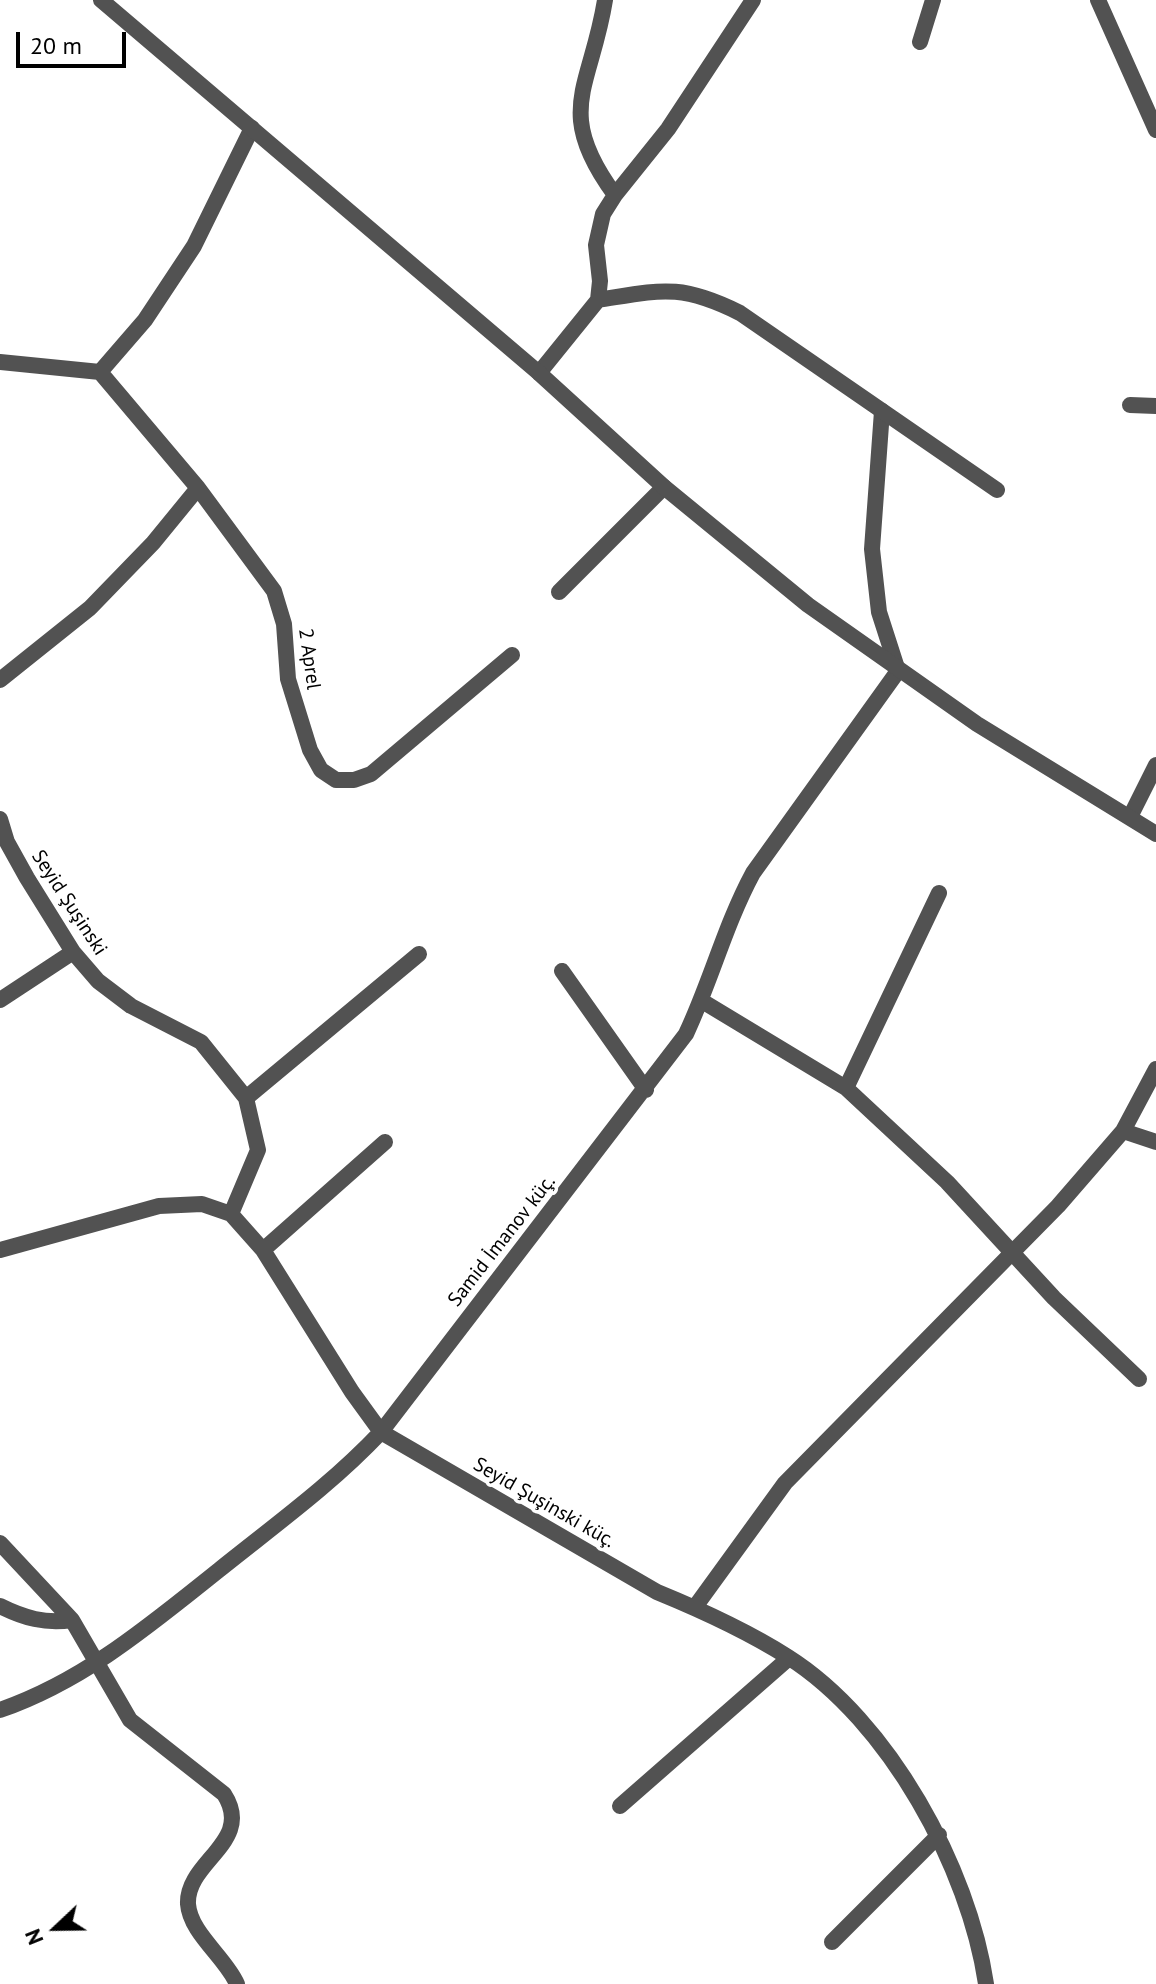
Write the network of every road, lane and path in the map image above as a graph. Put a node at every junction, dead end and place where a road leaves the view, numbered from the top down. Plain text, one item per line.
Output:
1 (101, 0) edge
2 (605, 0) edge
3 (753, 0) edge
4 (933, 0) edge
5 (1098, 0) edge
6 (920, 42) dead end
7 (252, 128) junction
8 (1156, 130) edge
9 (615, 195) junction
10 (598, 300) junction
11 (0, 362) edge
12 (100, 372) junction
13 (539, 373) junction
14 (1130, 405) dead end
15 (1156, 406) edge
16 (882, 411) junction
17 (664, 487) junction
18 (198, 488) junction
19 (997, 490) dead end
20 (559, 592) dead end
21 (512, 655) dead end
22 (898, 671) junction
23 (0, 680) edge
24 (1156, 765) edge
25 (1130, 817) junction
26 (0, 819) edge
27 (1156, 834) edge
28 (939, 893) dead end
29 (73, 952) junction
30 (419, 954) dead end
31 (562, 971) dead end
32 (0, 1000) edge
33 (702, 1001) junction
34 (1156, 1069) edge
35 (846, 1088) junction
36 (646, 1090) junction
37 (246, 1098) junction
38 (1123, 1131) junction
39 (385, 1142) dead end
40 (1156, 1142) edge
41 (231, 1214) junction
42 (0, 1250) edge
43 (263, 1250) junction
44 (1013, 1252) junction
45 (1139, 1379) dead end
46 (381, 1432) junction
47 (0, 1543) edge
48 (0, 1606) edge
49 (695, 1607) junction
50 (72, 1620) junction
51 (789, 1658) junction
52 (97, 1662) junction
53 (0, 1710) edge
54 (620, 1806) dead end
55 (939, 1835) junction
56 (832, 1942) dead end
57 (237, 1984) edge
58 (986, 1984) edge

1 - 7 street
2 - 9 street
3 - 9 street
4 - 6 street
5 - 8 street
7 - 12 street
7 - 13 street
9 - 10 street
10 - 13 street
10 - 16 street
11 - 12 street
12 - 18 street, 2 Aprel
13 - 17 street
14 - 15 street
16 - 19 street
16 - 22 street
17 - 20 street
17 - 22 street
18 - 21 street, 2 Aprel
18 - 23 street
22 - 25 street
22 - 33 street, Samid İmanov küç.
24 - 25 street
25 - 27 street
26 - 29 street, Seyid Şuşinski
28 - 35 street
29 - 32 street
29 - 37 street, Seyid Şuşinski
30 - 37 street
31 - 36 street
33 - 35 street
33 - 36 street, Samid İmanov küç.
34 - 38 street
35 - 44 street
36 - 46 street, Samid İmanov küç.
37 - 41 street, Seyid Şuşinski
38 - 40 street
38 - 44 street
39 - 43 street
41 - 42 street
41 - 43 street, Seyid Şuşinski küç.
43 - 46 street, Seyid Şuşinski küç.
44 - 45 street
44 - 49 street
46 - 49 street, Seyid Şuşinski küç.
46 - 52 street, Samid İmanov küç.
47 - 50 street
48 - 50 street
49 - 51 street, Seyid Şuşinski küç.
50 - 52 street
51 - 54 street
51 - 55 street, Seyid Şuşinski küç.
52 - 53 street, Samid İmanov küç.
52 - 57 street
55 - 56 street
55 - 58 street, Seyid Şuşinski küç.

